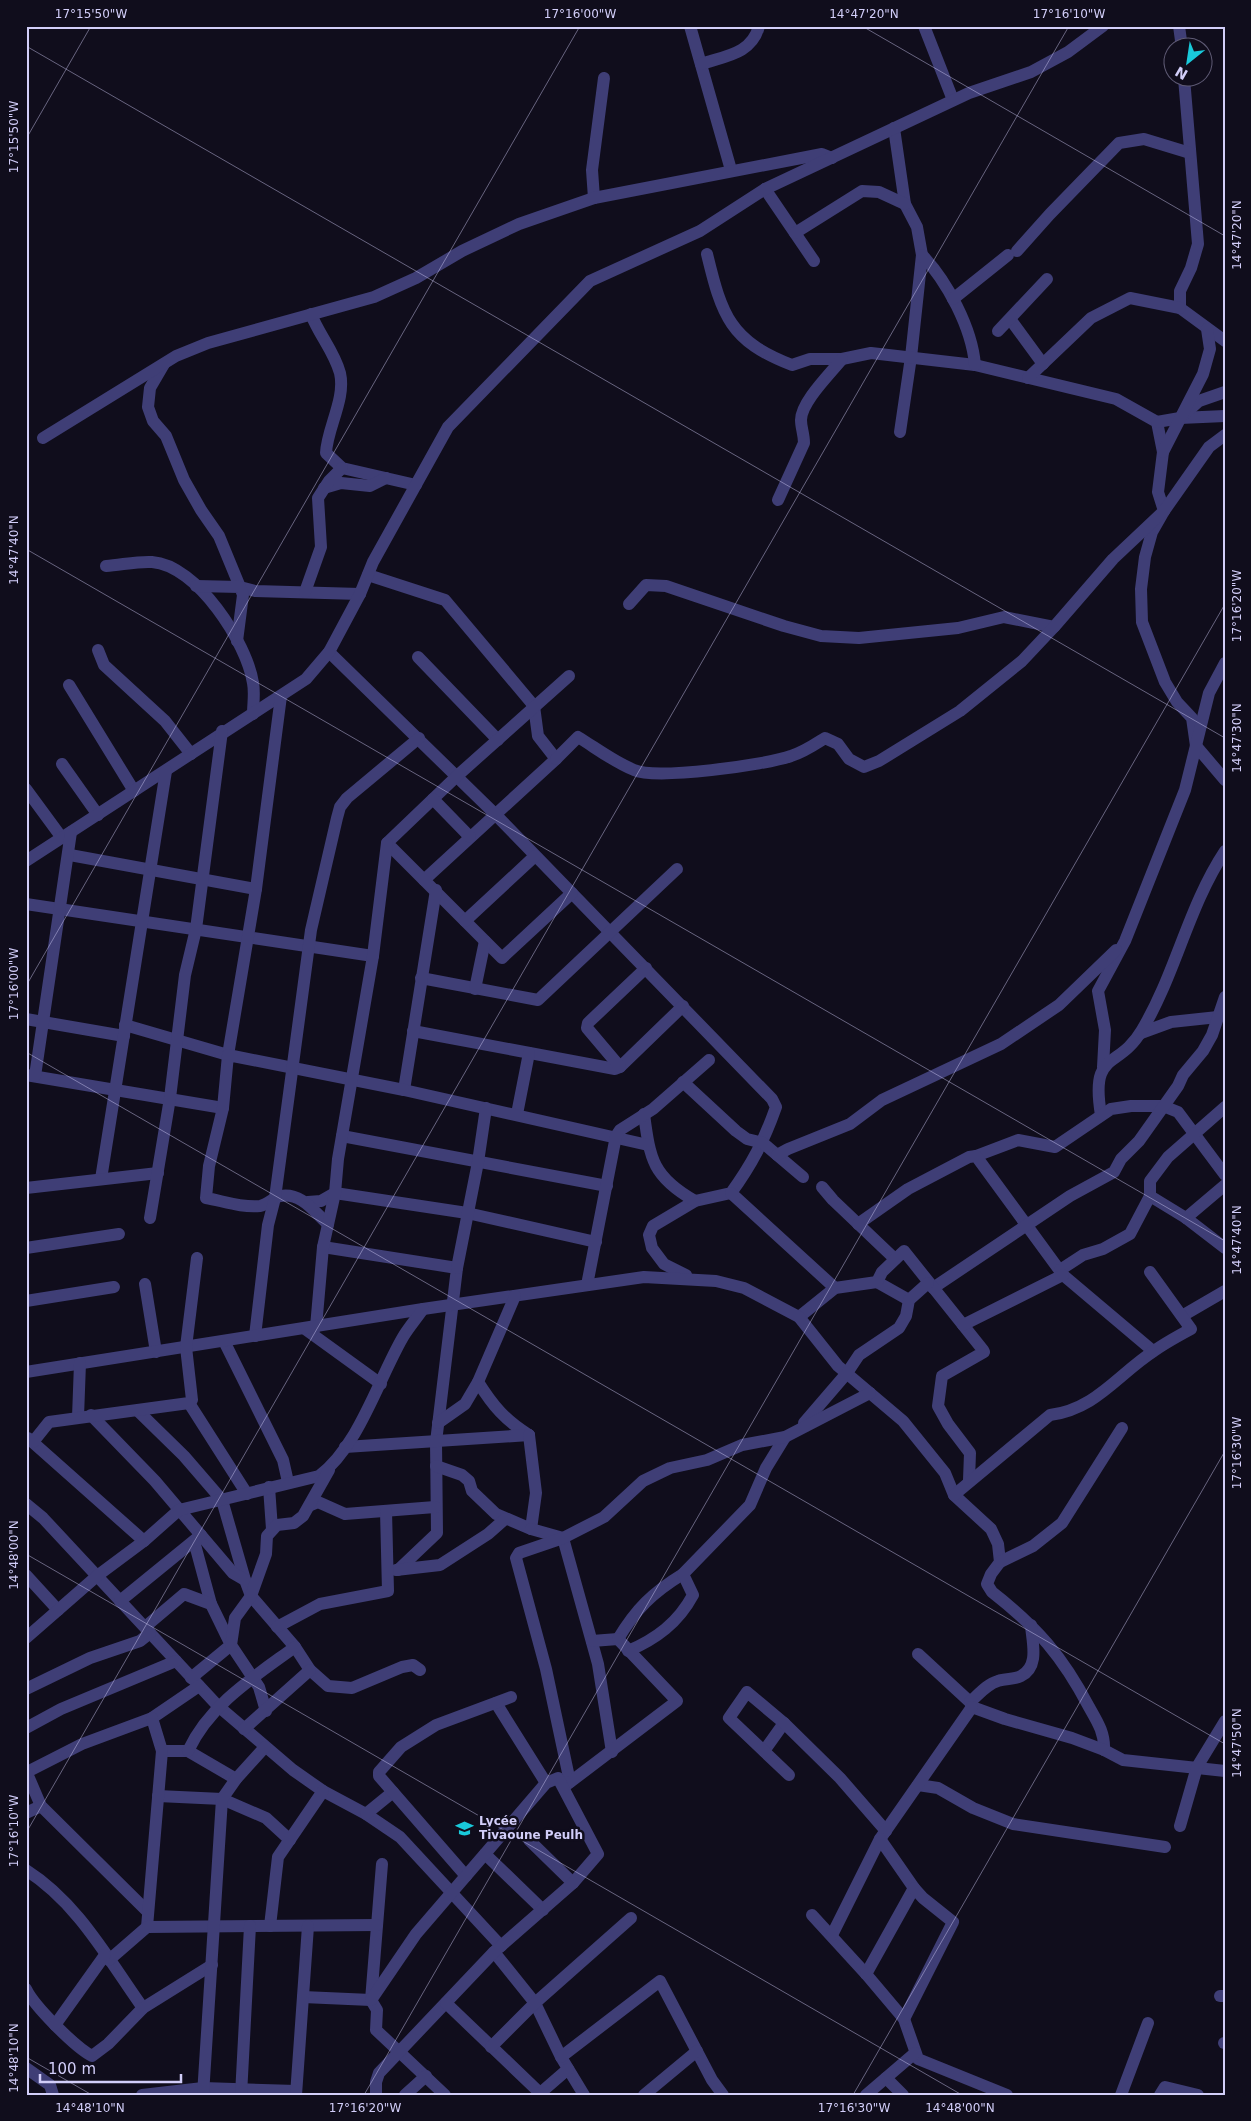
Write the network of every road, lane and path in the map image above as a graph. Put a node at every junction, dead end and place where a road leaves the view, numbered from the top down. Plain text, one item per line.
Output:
1 (690, 26) edge
2 (759, 26) edge
3 (924, 26) edge
4 (1102, 26) edge
5 (701, 64) junction
6 (604, 78) dead end
7 (1185, 88) edge
8 (953, 100) junction
9 (894, 128) junction
10 (1190, 153) junction
11 (832, 158) junction
12 (731, 170) junction
13 (765, 189) junction
14 (594, 198) junction
15 (905, 204) junction
16 (795, 233) junction
17 (707, 254) dead end
18 (922, 255) junction
19 (814, 261) dead end
20 (1048, 279) dead end
21 (952, 299) junction
22 (1180, 308) junction
23 (311, 314) junction
24 (1010, 319) junction
25 (1207, 329) junction
26 (998, 331) dead end
27 (1225, 341) edge
28 (911, 357) junction
29 (842, 359) junction
30 (164, 363) junction
31 (1043, 364) junction
32 (975, 365) junction
33 (1028, 378) junction
34 (1225, 392) edge
35 (1225, 416) edge
36 (1180, 418) junction
37 (1157, 422) junction
38 (900, 432) dead end
39 (1225, 435) edge
40 (43, 438) dead end
41 (1163, 452) junction
42 (342, 468) junction
43 (386, 478) junction
44 (416, 485) junction
45 (324, 488) junction
46 (778, 500) dead end
47 (1164, 511) junction
48 (106, 566) dead end
49 (368, 575) junction
50 (196, 586) junction
51 (240, 587) junction
52 (305, 592) junction
53 (360, 594) junction
54 (629, 604) dead end
55 (1054, 627) junction
56 (238, 641) junction
57 (98, 650) dead end
58 (329, 652) junction
59 (418, 657) dead end
60 (1225, 663) edge
61 (568, 676) dead end
62 (69, 685) dead end
63 (281, 696) junction
64 (534, 706) junction
65 (252, 714) junction
66 (222, 731) junction
67 (420, 738) junction
68 (498, 740) junction
69 (1196, 746) junction
70 (191, 754) junction
71 (556, 759) junction
72 (62, 764) dead end
73 (166, 771) junction
74 (457, 776) junction
75 (1225, 780) edge
76 (26, 789) edge
77 (134, 791) junction
78 (433, 799) junction
79 (494, 813) junction
80 (98, 815) junction
81 (66, 835) junction
82 (470, 837) junction
83 (387, 843) junction
84 (1225, 851) edge
85 (70, 855) junction
86 (535, 856) junction
87 (26, 861) edge
88 (152, 870) junction
89 (677, 870) dead end
90 (202, 880) junction
91 (424, 880) junction
92 (256, 889) junction
93 (436, 890) junction
94 (572, 893) junction
95 (26, 904) edge
96 (60, 909) junction
97 (465, 920) junction
98 (142, 921) junction
99 (196, 929) junction
100 (610, 932) junction
101 (248, 937) junction
102 (485, 941) junction
103 (1125, 942) junction
104 (309, 946) junction
105 (373, 956) junction
106 (646, 968) junction
107 (421, 978) junction
108 (475, 989) junction
109 (1225, 997) edge
110 (683, 1006) junction
111 (1218, 1017) junction
112 (26, 1019) edge
113 (43, 1023) junction
114 (125, 1030) junction
115 (413, 1031) junction
116 (1141, 1033) junction
117 (176, 1041) junction
118 (600, 1042) junction
119 (529, 1053) junction
120 (228, 1055) junction
121 (708, 1060) dead end
122 (589, 1064) junction
123 (291, 1067) junction
124 (620, 1067) junction
125 (1103, 1067) junction
126 (31, 1076) edge
127 (350, 1080) junction
128 (683, 1082) junction
129 (116, 1090) junction
130 (404, 1090) junction
131 (170, 1098) junction
132 (1163, 1106) junction
133 (1225, 1107) edge
134 (224, 1108) junction
135 (486, 1108) junction
136 (517, 1114) junction
137 (644, 1114) junction
138 (1101, 1115) junction
139 (342, 1136) junction
140 (616, 1136) junction
141 (1194, 1136) junction
142 (764, 1143) junction
143 (648, 1145) junction
144 (777, 1156) junction
145 (976, 1156) junction
146 (478, 1162) junction
147 (158, 1173) junction
148 (1225, 1176) edge
149 (804, 1177) dead end
150 (102, 1180) junction
151 (1225, 1185) edge
152 (607, 1186) junction
153 (822, 1187) dead end
154 (26, 1188) edge
155 (335, 1193) junction
156 (731, 1194) junction
157 (1150, 1196) junction
158 (275, 1198) junction
159 (695, 1201) junction
160 (308, 1202) junction
161 (468, 1213) junction
162 (150, 1218) dead end
163 (1186, 1218) junction
164 (328, 1224) junction
165 (858, 1224) junction
166 (1026, 1227) junction
167 (119, 1234) dead end
168 (596, 1242) junction
169 (324, 1247) junction
170 (26, 1248) edge
171 (1225, 1248) edge
172 (197, 1258) dead end
173 (894, 1259) junction
174 (457, 1268) junction
175 (1150, 1272) dead end
176 (1062, 1273) junction
177 (695, 1279) junction
178 (877, 1282) junction
179 (145, 1284) dead end
180 (587, 1285) junction
181 (931, 1286) junction
182 (114, 1287) dead end
183 (835, 1288) junction
184 (1225, 1291) edge
185 (515, 1296) junction
186 (909, 1300) junction
187 (26, 1301) edge
188 (454, 1306) junction
189 (423, 1309) junction
190 (1182, 1316) junction
191 (799, 1317) junction
192 (963, 1325) junction
193 (311, 1328) junction
194 (255, 1336) junction
195 (224, 1341) junction
196 (186, 1347) junction
197 (1153, 1351) junction
198 (156, 1352) junction
199 (80, 1363) junction
200 (26, 1372) edge
201 (847, 1373) junction
202 (478, 1382) junction
203 (381, 1384) junction
204 (870, 1393) junction
205 (188, 1404) junction
206 (138, 1411) junction
207 (84, 1416) junction
208 (438, 1423) junction
209 (799, 1428) junction
210 (1122, 1428) dead end
211 (529, 1435) junction
212 (785, 1437) junction
213 (30, 1439) edge
214 (436, 1442) junction
215 (345, 1447) junction
216 (436, 1466) junction
217 (331, 1467) junction
218 (969, 1480) junction
219 (288, 1482) junction
220 (269, 1487) junction
221 (247, 1494) junction
222 (954, 1495) junction
223 (222, 1500) junction
224 (26, 1504) edge
225 (311, 1505) junction
226 (435, 1507) junction
227 (179, 1510) junction
228 (386, 1511) junction
229 (505, 1518) junction
230 (272, 1529) junction
231 (531, 1529) junction
232 (197, 1538) junction
233 (563, 1538) junction
234 (144, 1541) junction
235 (1000, 1562) junction
236 (392, 1571) junction
237 (683, 1574) junction
238 (26, 1575) edge
239 (97, 1576) junction
240 (245, 1580) junction
241 (251, 1596) junction
242 (120, 1601) junction
243 (211, 1604) junction
244 (58, 1610) junction
245 (1031, 1625) junction
246 (277, 1627) junction
247 (147, 1630) junction
248 (26, 1638) edge
249 (618, 1639) junction
250 (592, 1641) junction
251 (231, 1645) junction
252 (295, 1647) junction
253 (628, 1651) junction
254 (918, 1654) dead end
255 (176, 1661) junction
256 (310, 1670) junction
257 (420, 1670) dead end
258 (252, 1678) junction
259 (195, 1682) junction
260 (26, 1689) edge
261 (511, 1697) dead end
262 (496, 1703) junction
263 (971, 1704) junction
264 (218, 1706) junction
265 (266, 1712) junction
266 (152, 1718) junction
267 (1225, 1721) edge
268 (784, 1723) junction
269 (26, 1728) edge
270 (244, 1730) junction
271 (265, 1747) junction
272 (1104, 1750) junction
273 (162, 1751) junction
274 (764, 1751) junction
275 (188, 1752) junction
276 (612, 1752) junction
277 (1197, 1766) junction
278 (1225, 1771) edge
279 (27, 1772) edge
280 (789, 1775) dead end
281 (236, 1778) junction
282 (546, 1783) junction
283 (566, 1785) junction
284 (918, 1785) junction
285 (323, 1791) junction
286 (393, 1792) junction
287 (158, 1796) junction
288 (222, 1799) junction
289 (41, 1806) junction
290 (26, 1813) edge
291 (366, 1814) junction
292 (1180, 1826) dead end
293 (883, 1835) junction
294 (290, 1840) junction
295 (529, 1840) dead end
296 (1165, 1847) dead end
297 (485, 1854) junction
298 (382, 1864) dead end
299 (26, 1870) edge
300 (466, 1876) junction
301 (573, 1884) junction
302 (914, 1888) junction
303 (451, 1893) junction
304 (543, 1910) junction
305 (148, 1912) junction
306 (812, 1916) dead end
307 (631, 1918) dead end
308 (377, 1925) junction
309 (250, 1926) junction
310 (270, 1926) junction
311 (308, 1926) junction
312 (147, 1927) junction
313 (214, 1927) junction
314 (832, 1935) junction
315 (497, 1949) junction
316 (107, 1958) junction
317 (212, 1964) junction
318 (866, 1974) junction
319 (26, 1990) edge
320 (302, 1997) junction
321 (371, 2000) junction
322 (446, 2003) junction
323 (535, 2003) junction
324 (143, 2008) junction
325 (904, 2019) junction
326 (1148, 2022) dead end
327 (56, 2024) junction
328 (491, 2047) junction
329 (697, 2051) junction
330 (400, 2052) junction
331 (915, 2053) junction
332 (560, 2057) junction
333 (26, 2068) edge
334 (568, 2069) junction
335 (426, 2076) junction
336 (886, 2078) junction
337 (203, 2091) edge
338 (241, 2092) edge
339 (296, 2093) edge
340 (539, 2094) edge
341 (54, 2095) edge
342 (142, 2095) edge
343 (376, 2095) edge
344 (406, 2095) edge
345 (445, 2095) edge
346 (584, 2095) edge
347 (644, 2095) edge
348 (723, 2095) edge
349 (866, 2095) edge
350 (903, 2095) edge
351 (1007, 2095) edge
352 (1121, 2095) edge
353 (1160, 2095) edge
354 (1198, 2095) edge

1 - 5 street
2 - 5 street
3 - 8 street
4 - 8 street
5 - 12 street
6 - 14 street
7 - 10 street
8 - 9 street
9 - 11 street
9 - 15 street
10 - 21 street
10 - 22 street
11 - 12 street
11 - 13 street
12 - 14 street
13 - 16 street
13 - 44 street
14 - 23 street
15 - 16 street
15 - 18 street
16 - 19 street
17 - 29 street
18 - 21 street
18 - 28 street
20 - 24 street
21 - 32 street
22 - 25 street
22 - 31 street
23 - 30 street
23 - 42 street
24 - 26 street
24 - 31 street
25 - 27 street
25 - 36 street
28 - 29 street
28 - 32 street
28 - 38 street
29 - 46 street
30 - 40 street
30 - 51 street
31 - 33 street
32 - 33 street
33 - 37 street
34 - 36 street
35 - 36 street
36 - 37 street
36 - 41 street
37 - 41 street
39 - 47 street
41 - 47 street
42 - 43 street
42 - 45 street
43 - 44 street
43 - 45 street
44 - 49 street
45 - 52 street
47 - 55 street
47 - 69 street
48 - 50 street
49 - 53 street
49 - 64 street
50 - 51 street
50 - 56 street
51 - 52 street
51 - 56 street
52 - 53 street
53 - 58 street
54 - 55 street
55 - 71 street
56 - 65 street
57 - 70 street
58 - 63 street
58 - 67 street
59 - 68 street
60 - 69 street
61 - 64 street
62 - 77 street
63 - 65 street
63 - 92 street
64 - 68 street
64 - 71 street
65 - 66 street
66 - 70 street
66 - 90 street
67 - 74 street
67 - 104 street
68 - 74 street
69 - 75 street
69 - 103 street
70 - 73 street
71 - 79 street
72 - 80 street
73 - 77 street
73 - 88 street
74 - 78 street
74 - 79 street
76 - 81 street
77 - 80 street
78 - 82 street
78 - 83 street
79 - 82 street
79 - 86 street
80 - 81 street
81 - 85 street
81 - 87 street
82 - 91 street
83 - 91 street
83 - 105 street
84 - 116 street
85 - 88 street
85 - 96 street
86 - 94 street
86 - 97 street
88 - 90 street
88 - 98 street
89 - 100 street
90 - 92 street
90 - 99 street
91 - 93 street
92 - 101 street
93 - 97 street
93 - 107 street
94 - 100 street
94 - 102 street
95 - 96 street
96 - 98 street
96 - 113 street
97 - 102 street
98 - 99 street
98 - 114 street
99 - 101 street
99 - 117 street
100 - 106 street
100 - 108 street
101 - 104 street
101 - 120 street
102 - 108 street
103 - 125 street
103 - 144 street
104 - 105 street
104 - 123 street
105 - 127 street
106 - 110 street
106 - 118 street
107 - 108 street
107 - 115 street
109 - 111 street
110 - 124 street
110 - 142 street
111 - 116 street
111 - 132 street
112 - 113 street
113 - 114 street
113 - 126 street
114 - 117 street
114 - 129 street
115 - 119 street
115 - 130 street
116 - 125 street
117 - 120 street
117 - 131 street
118 - 122 street
118 - 124 street
119 - 122 street
119 - 136 street
120 - 123 street
120 - 134 street
121 - 128 street
122 - 124 street
123 - 127 street
123 - 158 street
125 - 138 street
126 - 129 street
127 - 130 street
127 - 139 street
128 - 137 street
128 - 142 street
129 - 131 street
129 - 150 street
130 - 135 street
131 - 134 street
131 - 147 street
132 - 138 street
132 - 141 street
132 - 166 street
133 - 141 street
134 - 158 street
135 - 136 street
135 - 146 street
136 - 140 street
137 - 140 street
137 - 143 street
138 - 145 street
139 - 146 street
139 - 155 street
140 - 143 street
140 - 152 street
141 - 148 street
141 - 157 street
142 - 144 street
142 - 156 street
143 - 159 street
144 - 149 street
145 - 165 street
145 - 166 street
146 - 152 street
146 - 161 street
147 - 150 street
147 - 162 street
150 - 154 street
151 - 163 street
152 - 168 street
153 - 165 street
155 - 160 street
155 - 161 street
155 - 164 street
156 - 159 street
156 - 183 street
157 - 163 street
157 - 176 street
158 - 160 street
158 - 194 street
159 - 177 street
160 - 164 street
161 - 168 street
161 - 174 street
163 - 171 street
164 - 169 street
165 - 173 street
166 - 176 street
166 - 181 street
167 - 170 street
168 - 180 street
169 - 174 street
169 - 193 street
172 - 196 street
173 - 178 street
173 - 181 street
174 - 188 street
175 - 190 street
176 - 192 street
176 - 197 street
177 - 180 street
177 - 191 street
178 - 183 street
178 - 186 street
179 - 198 street
180 - 185 street
181 - 186 street
181 - 192 street
182 - 187 street
183 - 191 street
184 - 190 street
185 - 188 street
185 - 202 street
186 - 201 street
188 - 189 street
188 - 208 street
189 - 193 street
189 - 203 street
190 - 197 street
191 - 201 street
192 - 218 street
193 - 194 street
193 - 203 street
194 - 195 street
195 - 196 street
195 - 219 street
196 - 198 street
196 - 205 street
197 - 218 street
198 - 199 street
199 - 200 street
199 - 207 street
201 - 204 street
201 - 209 street
202 - 208 street
202 - 211 street
203 - 215 street
204 - 209 street
204 - 222 street
205 - 206 street
205 - 221 street
206 - 207 street
206 - 223 street
207 - 213 street
207 - 227 street
208 - 214 street
209 - 212 street
210 - 235 street
211 - 214 street
211 - 231 street
212 - 233 street
212 - 237 street
213 - 234 street
214 - 215 street
214 - 216 street
215 - 217 street
216 - 226 street
216 - 229 street
217 - 219 street
217 - 225 street
218 - 222 street
219 - 220 street
220 - 221 street
220 - 230 street
221 - 223 street
222 - 235 street
223 - 227 street
223 - 240 street
224 - 239 street
225 - 228 street
225 - 230 street
226 - 228 street
226 - 236 street
227 - 232 street
227 - 234 street
228 - 236 street
229 - 231 street
229 - 236 street
230 - 241 street
231 - 233 street
232 - 240 street
232 - 242 street
232 - 243 street
233 - 250 street
233 - 283 street
234 - 239 street
235 - 245 street
236 - 246 street
237 - 249 street
237 - 253 street
238 - 244 street
239 - 242 street
239 - 244 street
240 - 241 street
241 - 246 street
241 - 251 street
242 - 247 street
243 - 247 street
243 - 251 street
244 - 248 street
245 - 263 street
245 - 272 street
246 - 252 street
247 - 255 street
247 - 260 street
249 - 250 street
249 - 253 street
250 - 276 street
251 - 258 street
251 - 259 street
252 - 256 street
252 - 258 street
253 - 276 street
254 - 263 street
255 - 259 street
255 - 269 street
256 - 257 street
256 - 265 street
258 - 264 street
258 - 265 street
259 - 264 street
259 - 266 street
261 - 262 street
262 - 282 street
262 - 286 street
263 - 272 street
263 - 284 street
264 - 270 street
264 - 275 street
265 - 270 street
266 - 273 street
266 - 279 street
267 - 277 street
268 - 274 street
268 - 274 street
268 - 293 street
270 - 271 street
271 - 281 street
271 - 285 street
272 - 277 street
273 - 275 street
273 - 287 street
274 - 280 street
275 - 281 street
276 - 283 street
277 - 278 street
277 - 292 street
279 - 289 street
281 - 288 street
282 - 283 street
282 - 297 street
283 - 301 street
284 - 293 street
284 - 296 street
285 - 291 street
285 - 294 street
286 - 291 street
286 - 300 street
287 - 288 street
287 - 305 street
288 - 294 street
288 - 313 street
289 - 290 street
289 - 305 street
291 - 303 street
293 - 302 street
293 - 314 street
294 - 310 street
295 - 301 street
297 - 300 street
297 - 304 street
298 - 308 street
299 - 316 street
300 - 303 street
301 - 304 street
302 - 318 street
302 - 325 street
303 - 315 street
303 - 321 street
304 - 315 street
305 - 312 street
306 - 314 street
307 - 323 street
308 - 311 street
308 - 321 street
309 - 310 street
309 - 313 street
309 - 338 street
310 - 311 street
311 - 320 street
312 - 313 street
312 - 316 street
313 - 317 street
314 - 318 street
315 - 322 street
315 - 323 street
316 - 324 street
316 - 327 street
317 - 324 street
317 - 337 street
318 - 325 street
319 - 327 street
320 - 321 street
320 - 339 street
321 - 330 street
322 - 328 street
322 - 330 street
323 - 328 street
323 - 332 street
324 - 327 street
325 - 331 street
326 - 352 street
328 - 340 street
329 - 332 street
329 - 347 street
329 - 348 street
330 - 335 street
330 - 343 street
331 - 336 street
331 - 351 street
332 - 334 street
333 - 341 street
334 - 340 street
334 - 346 street
335 - 344 street
335 - 345 street
336 - 349 street
336 - 350 street
337 - 338 street
337 - 342 street
338 - 339 street
353 - 354 street

